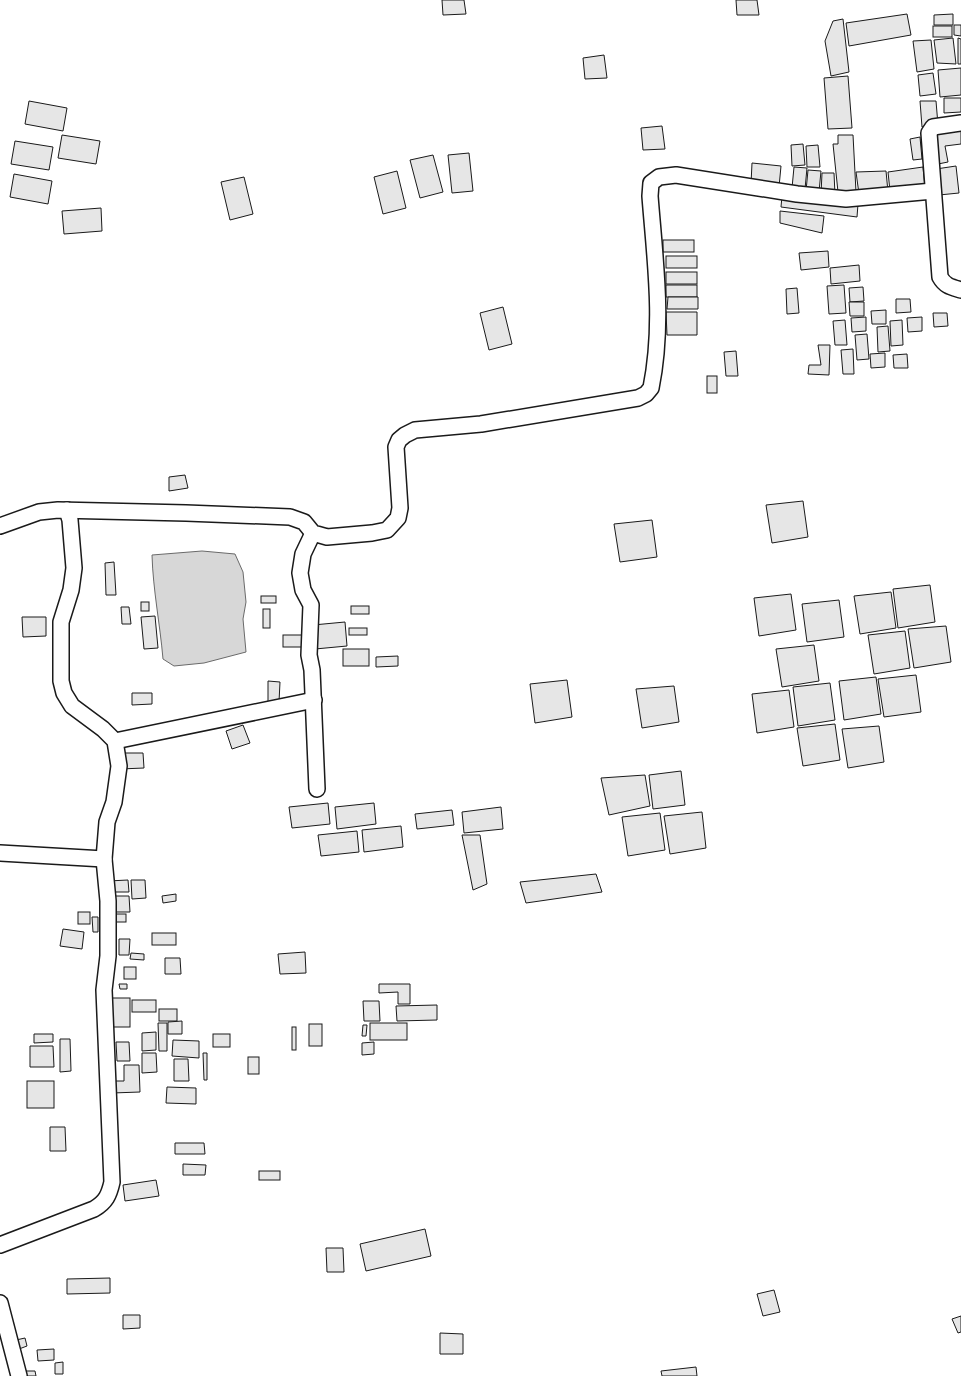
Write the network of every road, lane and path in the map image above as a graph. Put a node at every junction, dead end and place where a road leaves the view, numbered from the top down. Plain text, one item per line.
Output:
1 (961, 122) edge
2 (933, 191) junction
3 (961, 290) edge
4 (67, 510) junction
5 (0, 526) edge
6 (312, 533) junction
7 (314, 700) junction
8 (115, 741) junction
9 (317, 788) dead end
10 (0, 853) edge
11 (104, 859) junction
12 (0, 1245) edge
13 (0, 1303) edge
14 (19, 1376) edge

1 - 2 street
2 - 3 street
2 - 6 street
4 - 5 street
4 - 6 street
4 - 8 street
6 - 7 street
7 - 8 street
7 - 9 street
8 - 11 street
10 - 11 street
11 - 12 street
13 - 14 street

